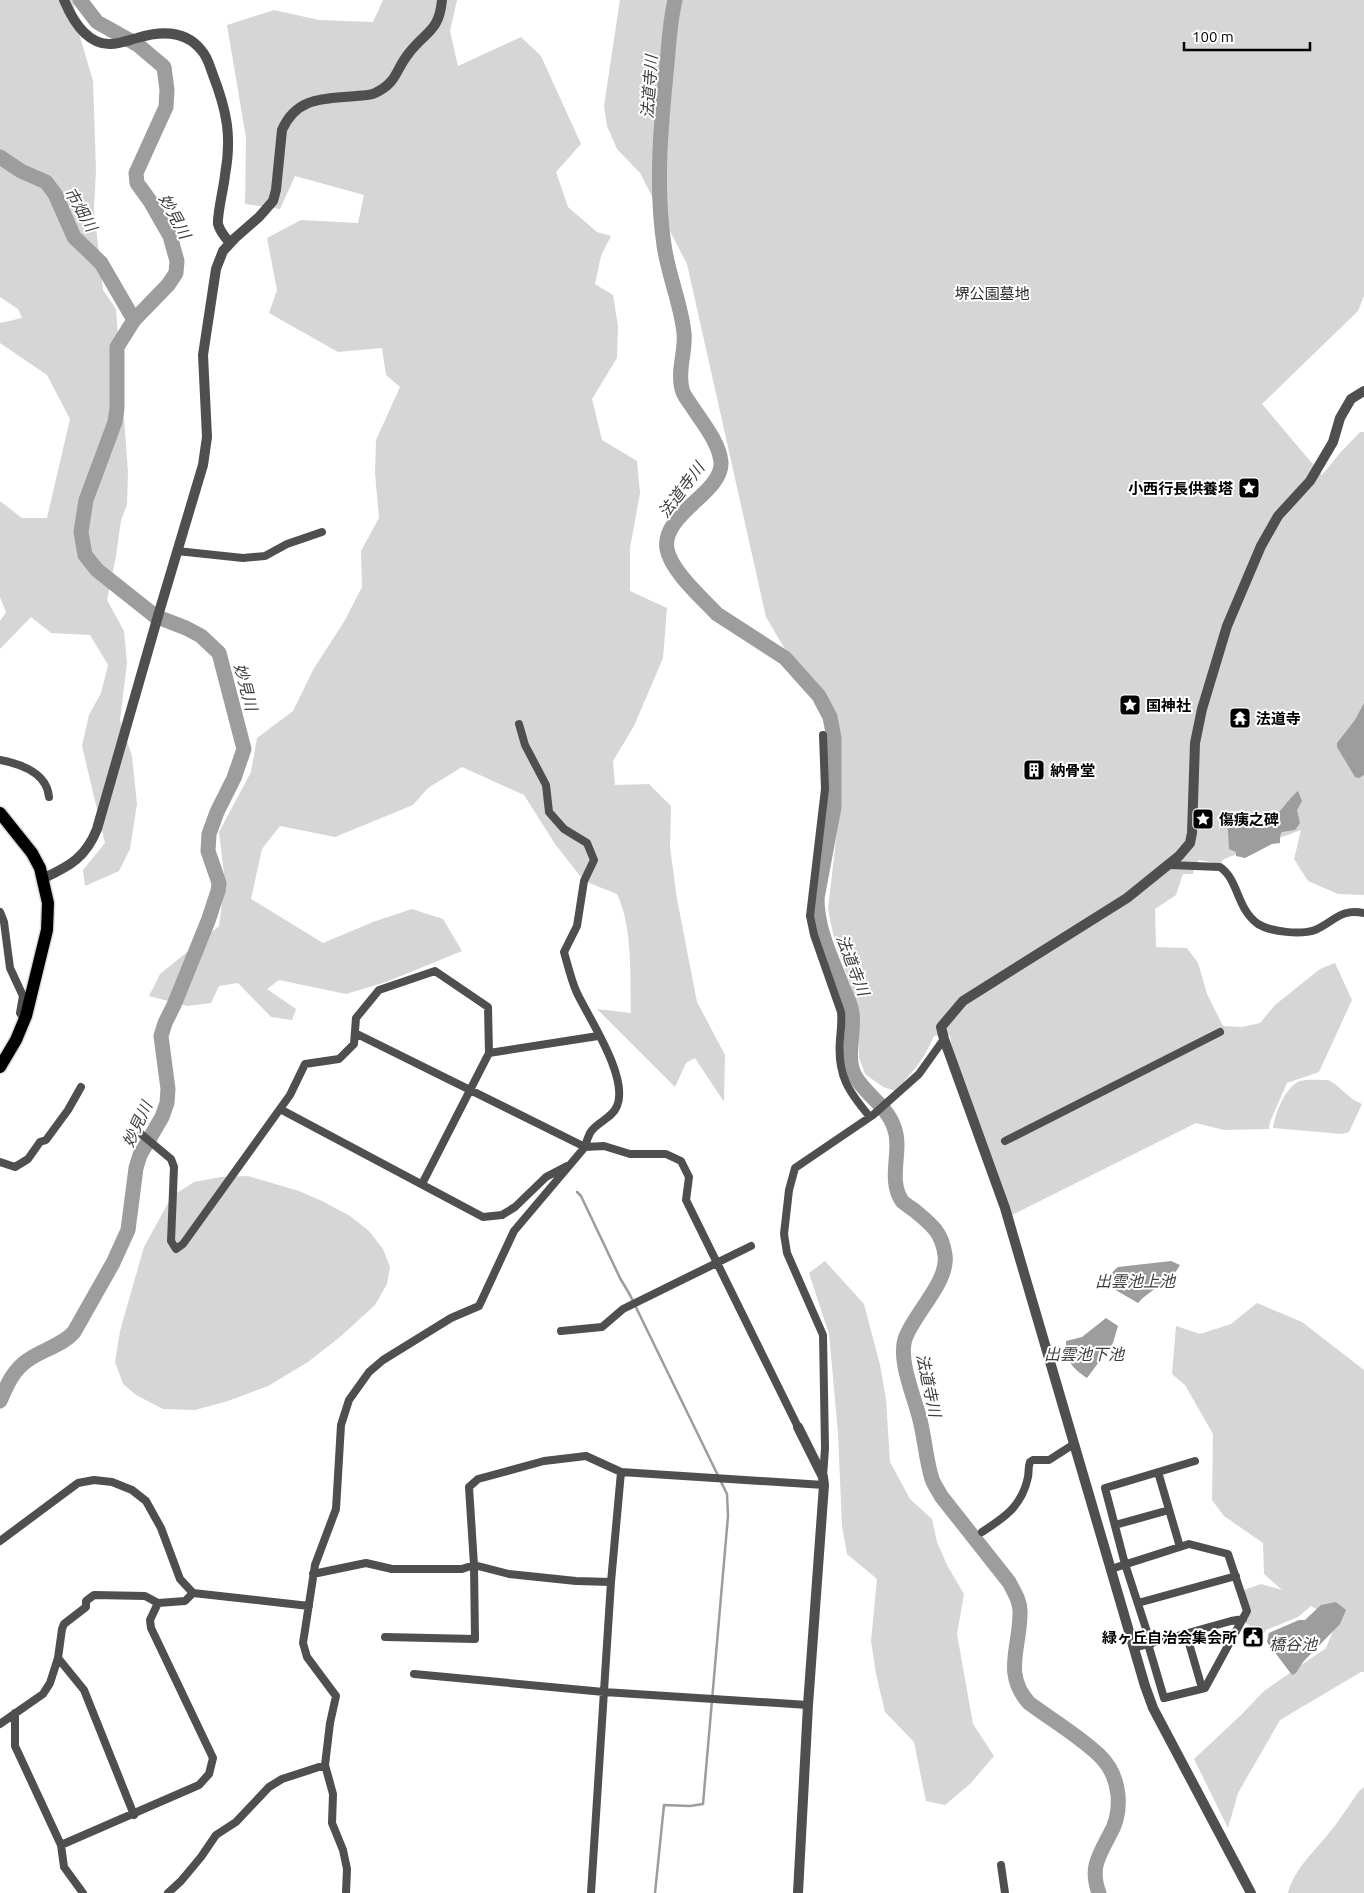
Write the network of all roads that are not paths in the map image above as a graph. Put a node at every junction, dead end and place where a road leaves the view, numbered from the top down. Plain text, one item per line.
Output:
1 (64, 0) edge
2 (442, 0) edge
3 (230, 243) junction
4 (1364, 391) edge
5 (322, 532) dead end
6 (177, 551) junction
7 (520, 724) dead end
8 (823, 735) dead end
9 (0, 760) edge
10 (49, 797) dead end
11 (0, 813) edge
12 (1169, 865) junction
13 (44, 878) junction
14 (0, 912) edge
15 (1364, 913) edge
16 (24, 1020) junction
17 (1220, 1032) dead end
18 (355, 1033) junction
19 (598, 1036) junction
20 (944, 1040) junction
21 (489, 1053) junction
22 (0, 1067) edge
23 (80, 1087) dead end
24 (470, 1090) junction
25 (280, 1108) junction
26 (871, 1116) junction
27 (141, 1134) dead end
28 (1005, 1141) dead end
29 (585, 1147) junction
30 (0, 1162) edge
31 (571, 1164) junction
32 (422, 1184) junction
33 (751, 1246) dead end
34 (717, 1262) junction
35 (561, 1330) dead end
36 (798, 1427) joint
37 (1074, 1444) junction
38 (1196, 1461) dead end
39 (621, 1472) junction
40 (1158, 1472) junction
41 (824, 1481) junction
42 (1169, 1510) junction
43 (1115, 1525) junction
44 (982, 1532) dead end
45 (0, 1541) edge
46 (1180, 1547) junction
47 (1125, 1564) junction
48 (474, 1565) junction
49 (1110, 1569) junction
50 (313, 1574) junction
51 (1236, 1576) junction
52 (611, 1582) junction
53 (193, 1593) junction
54 (158, 1603) junction
55 (1138, 1603) junction
56 (309, 1606) junction
57 (1243, 1619) junction
58 (1186, 1633) junction
59 (385, 1637) dead end
60 (1149, 1644) junction
61 (1134, 1648) junction
62 (58, 1658) junction
63 (414, 1674) dead end
64 (1202, 1688) junction
65 (604, 1692) junction
66 (808, 1705) junction
67 (15, 1713) junction
68 (0, 1724) edge
69 (325, 1765) junction
70 (134, 1815) junction
71 (61, 1845) junction
72 (1001, 1865) dead end
73 (83, 1893) edge
74 (168, 1893) edge
75 (346, 1893) edge
76 (591, 1893) edge
77 (798, 1893) edge
78 (1005, 1893) edge
79 (1251, 1893) edge

1 - 3 street
2 - 3 street
3 - 6 street
4 - 12 street
5 - 6 street
6 - 13 street
7 - 19 street
8 - 26 street
9 - 10 street
11 - 13 main road
12 - 15 street
12 - 20 street
13 - 16 main road
14 - 16 street
16 - 22 main road
17 - 28 street
18 - 21 street
18 - 24 street
18 - 25 street
19 - 21 street
19 - 29 street
20 - 26 street
20 - 37 street
21 - 24 street
23 - 30 street
24 - 29 street
24 - 32 street
25 - 27 street
25 - 32 street
26 - 41 street
29 - 31 street
29 - 34 street
31 - 32 street
31 - 50 street
33 - 34 street
34 - 35 street
34 - 36 street
36 - 41 street
37 - 44 street
37 - 49 street
38 - 40 street
39 - 41 street
39 - 48 street
39 - 52 street
40 - 42 street
40 - 43 street
41 - 66 street
42 - 43 street
42 - 46 street
43 - 47 street
45 - 53 street
46 - 47 street
46 - 51 street
47 - 49 street
47 - 55 street
48 - 50 street
48 - 52 street
48 - 59 street
49 - 61 street
50 - 56 street
51 - 55 street
51 - 57 street
52 - 65 street
53 - 54 street
53 - 56 street
54 - 62 street
54 - 70 street
55 - 60 street
56 - 69 street
57 - 58 street
57 - 64 street
58 - 60 street
58 - 64 street
60 - 61 street
60 - 64 street
61 - 79 street
62 - 67 street
62 - 70 street
63 - 65 street
65 - 66 street
65 - 76 street
66 - 77 street
67 - 68 street
67 - 71 street
69 - 74 street
69 - 75 street
70 - 71 street
71 - 73 street
72 - 78 street

